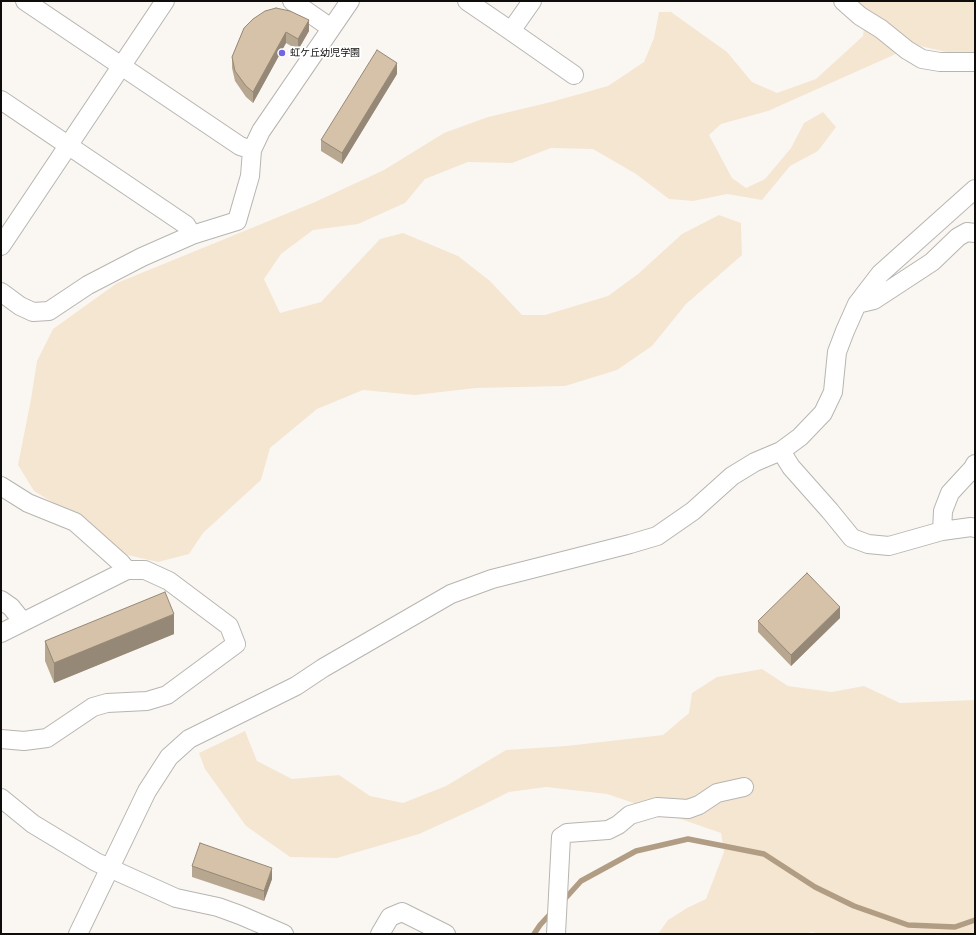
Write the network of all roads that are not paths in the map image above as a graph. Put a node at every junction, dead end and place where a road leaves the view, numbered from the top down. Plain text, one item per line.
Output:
1 (25, 1) edge
2 (165, 1) edge
3 (292, 1) edge
4 (350, 1) edge
5 (467, 1) edge
6 (532, 1) edge
7 (842, 1) edge
8 (331, 28) junction
9 (511, 31) junction
10 (975, 62) edge
11 (122, 66) junction
12 (574, 76) dead end
13 (1, 100) edge
14 (69, 146) junction
15 (252, 150) junction
16 (975, 189) edge
17 (975, 233) edge
18 (192, 235) junction
19 (1, 246) edge
20 (1, 292) edge
21 (857, 304) junction
22 (781, 451) junction
23 (975, 464) edge
24 (1, 486) edge
25 (975, 528) edge
26 (942, 531) junction
27 (127, 570) junction
28 (1, 600) edge
29 (23, 622) junction
30 (1, 633) edge
31 (1, 739) edge
32 (744, 787) dead end
33 (1, 798) edge
34 (110, 869) junction
35 (78, 934) edge
36 (284, 934) edge
37 (380, 934) edge
38 (446, 934) edge
39 (556, 934) edge

1 - 11 street
2 - 11 street
3 - 8 street
4 - 8 street
5 - 9 street
6 - 9 street
7 - 10 street
8 - 15 street
9 - 12 street
11 - 14 street
11 - 15 street
13 - 14 street
14 - 18 street
14 - 19 street
15 - 18 street
16 - 21 street
17 - 21 street
18 - 20 street
21 - 22 street
22 - 26 street
22 - 34 street
23 - 26 street
24 - 27 street
25 - 26 street
27 - 29 street
27 - 31 street
28 - 29 street
29 - 30 street
32 - 39 street
33 - 34 street
34 - 35 street
34 - 36 street
37 - 38 street

